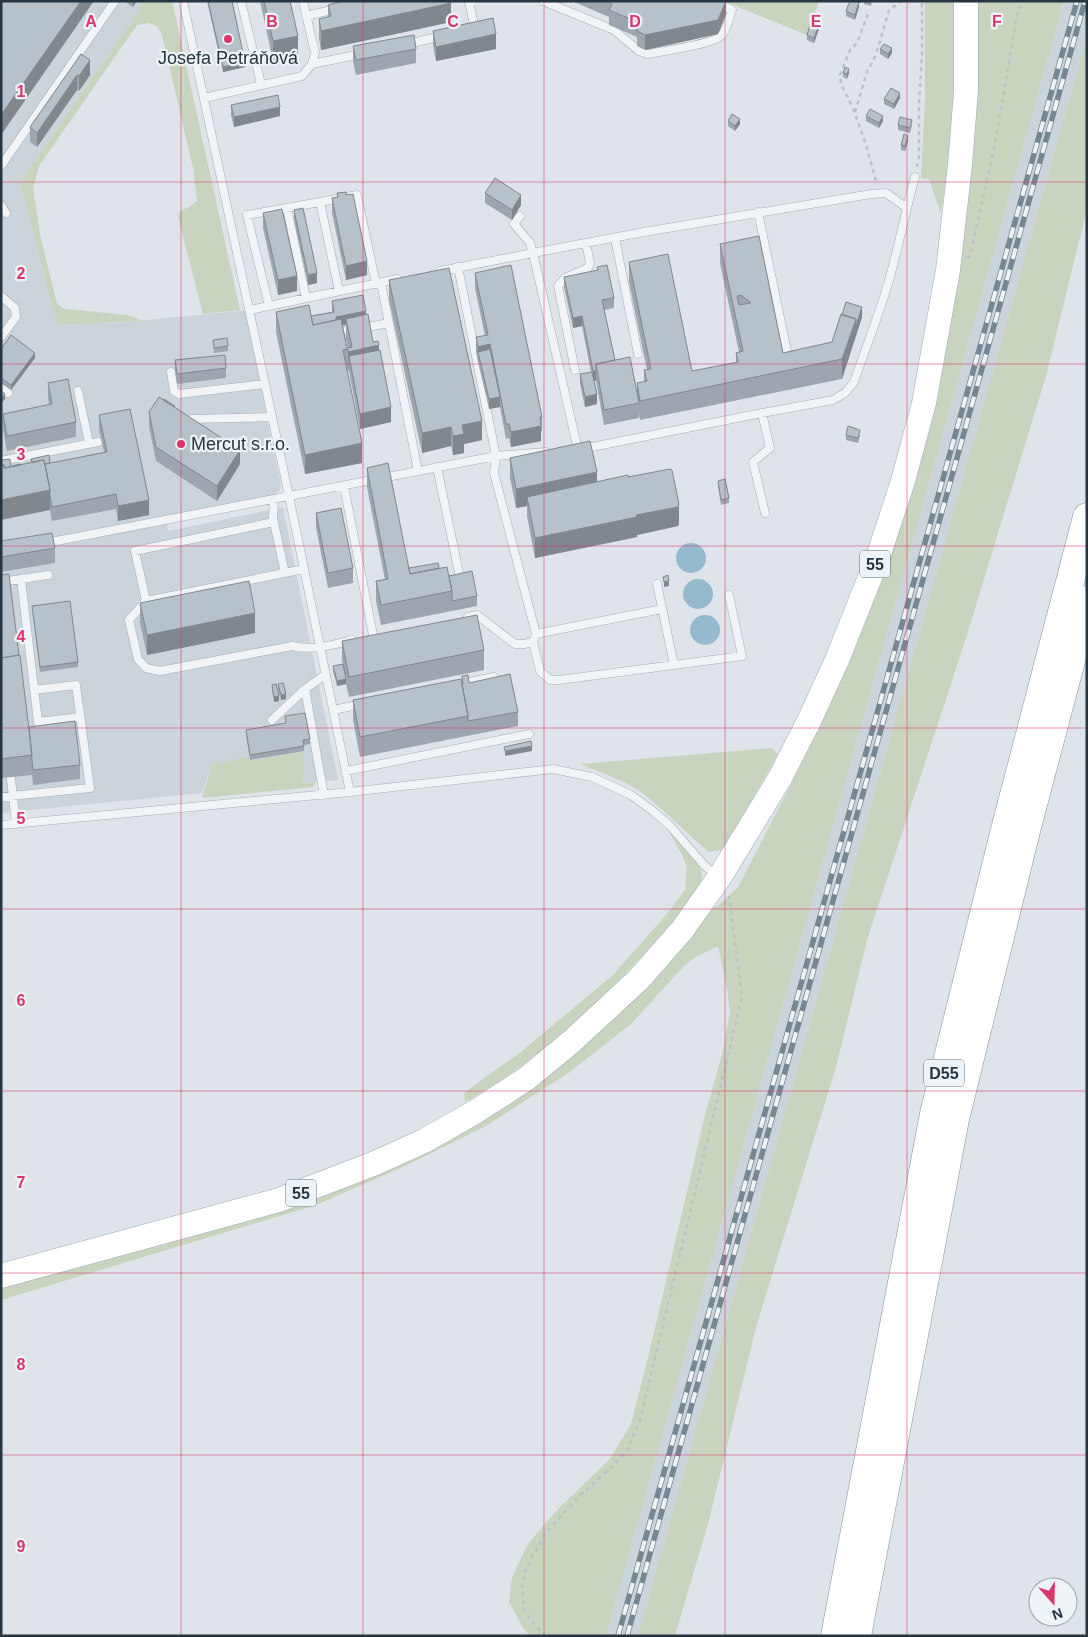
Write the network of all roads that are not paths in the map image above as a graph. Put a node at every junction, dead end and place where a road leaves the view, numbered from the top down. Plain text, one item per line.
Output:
1 (115, 1) edge
2 (183, 1) edge
3 (241, 1) edge
4 (303, 1) edge
5 (473, 1) edge
6 (543, 1) edge
7 (712, 1) edge
8 (966, 1) edge
9 (343, 8) edge
10 (306, 16) junction
11 (465, 32) edge
12 (446, 36) edge
13 (398, 46) edge
14 (370, 52) edge
15 (312, 64) junction
16 (261, 84) junction
17 (204, 98) junction
18 (1, 166) edge
19 (915, 177) road end
20 (320, 202) junction
21 (1, 205) edge
22 (287, 208) junction
23 (907, 208) junction
24 (758, 212) junction
25 (6, 213) dead end
26 (520, 216) dead end
27 (614, 238) junction
28 (586, 243) junction
29 (533, 253) junction
30 (458, 267) junction
31 (431, 273) edge
32 (404, 278) edge
33 (378, 283) junction
34 (339, 291) junction
35 (1, 296) edge
36 (306, 298) junction
37 (269, 306) junction
38 (250, 310) junction
39 (389, 323) junction
40 (340, 332) edge
41 (1, 338) edge
42 (638, 354) dead end
43 (789, 363) edge
44 (575, 370) dead end
45 (171, 372) dead end
46 (265, 384) junction
47 (1, 388) edge
48 (78, 391) dead end
49 (8, 394) dead end
50 (762, 413) junction
51 (272, 417) junction
52 (192, 419) edge
53 (98, 442) dead end
54 (89, 443) junction
55 (569, 450) edge
56 (578, 450) junction
57 (551, 452) edge
58 (496, 456) junction
59 (1, 461) edge
60 (437, 467) junction
61 (418, 471) junction
62 (344, 486) junction
63 (289, 496) junction
64 (274, 499) junction
65 (765, 513) dead end
66 (1087, 518) edge
67 (274, 522) junction
68 (40, 544) edge
69 (304, 570) junction
70 (285, 573) junction
71 (48, 575) dead end
72 (460, 578) edge
73 (21, 579) junction
74 (1, 582) edge
75 (657, 584) dead end
76 (730, 595) dead end
77 (1087, 600) edge
78 (146, 601) junction
79 (662, 609) junction
80 (458, 619) edge
81 (382, 633) edge
82 (536, 634) junction
83 (373, 635) junction
84 (533, 642) junction
85 (319, 648) junction
86 (674, 665) junction
87 (325, 675) junction
88 (494, 677) edge
89 (446, 687) edge
90 (305, 689) junction
91 (34, 690) junction
92 (370, 702) edge
93 (332, 710) junction
94 (80, 717) junction
95 (272, 720) dead end
96 (529, 734) dead end
97 (346, 771) junction
98 (11, 779) dead end
99 (350, 792) junction
100 (324, 795) junction
101 (1, 797) edge
102 (13, 797) junction
103 (16, 824) junction
104 (1, 825) edge
105 (719, 878) junction
106 (1, 1276) edge
107 (835, 1636) edge
108 (857, 1636) edge

1 - 18 lane
2 - 17 lane
3 - 16 lane
4 - 10 lane
5 - 11 lane
6 - 7 lane
8 - 105 main road, 55
9 - 10 lane
10 - 15 lane
12 - 13 lane
14 - 15 lane
15 - 16 lane
16 - 17 lane
17 - 38 lane
19 - 23 lane
20 - 22 lane
20 - 33 lane
20 - 34 lane
21 - 25 lane
22 - 36 lane
22 - 37 lane
23 - 24 lane
23 - 50 lane
24 - 27 lane
24 - 43 lane
26 - 29 lane
27 - 28 lane
27 - 42 lane
28 - 29 lane
28 - 44 lane
29 - 30 lane
29 - 56 lane
30 - 31 lane
30 - 58 lane
32 - 33 lane
33 - 34 lane
33 - 39 lane
34 - 36 lane
35 - 41 lane
36 - 37 lane
37 - 38 lane
38 - 46 lane
39 - 40 lane
39 - 61 lane
45 - 46 lane
46 - 51 lane
47 - 49 lane
48 - 54 lane
50 - 56 lane
50 - 65 lane
51 - 52 lane
51 - 63 lane
53 - 54 lane
54 - 59 lane
55 - 56 lane
57 - 58 lane
58 - 60 lane
58 - 82 lane
60 - 61 lane
60 - 72 lane
61 - 62 lane
62 - 63 lane
62 - 83 lane
63 - 64 lane
63 - 69 lane
64 - 67 lane
64 - 68 lane
66 - 107 highway, D55
67 - 70 lane
67 - 78 lane
69 - 70 lane
69 - 85 lane
70 - 78 lane
71 - 73 lane
73 - 74 lane
73 - 91 lane
75 - 79 lane
76 - 86 lane
77 - 108 highway, D55
78 - 85 lane
79 - 82 lane
79 - 86 lane
80 - 84 lane
81 - 83 lane
82 - 84 lane
83 - 85 lane
84 - 86 lane
85 - 87 lane
87 - 90 lane
87 - 93 lane
88 - 89 lane
90 - 95 lane
90 - 100 lane
91 - 94 lane
91 - 94 lane
92 - 93 lane
93 - 97 lane
94 - 102 lane
96 - 97 lane
97 - 99 lane
98 - 102 lane
99 - 100 lane
99 - 105 lane
100 - 103 lane
101 - 102 lane
102 - 103 lane
103 - 104 lane
105 - 106 main road, 55

